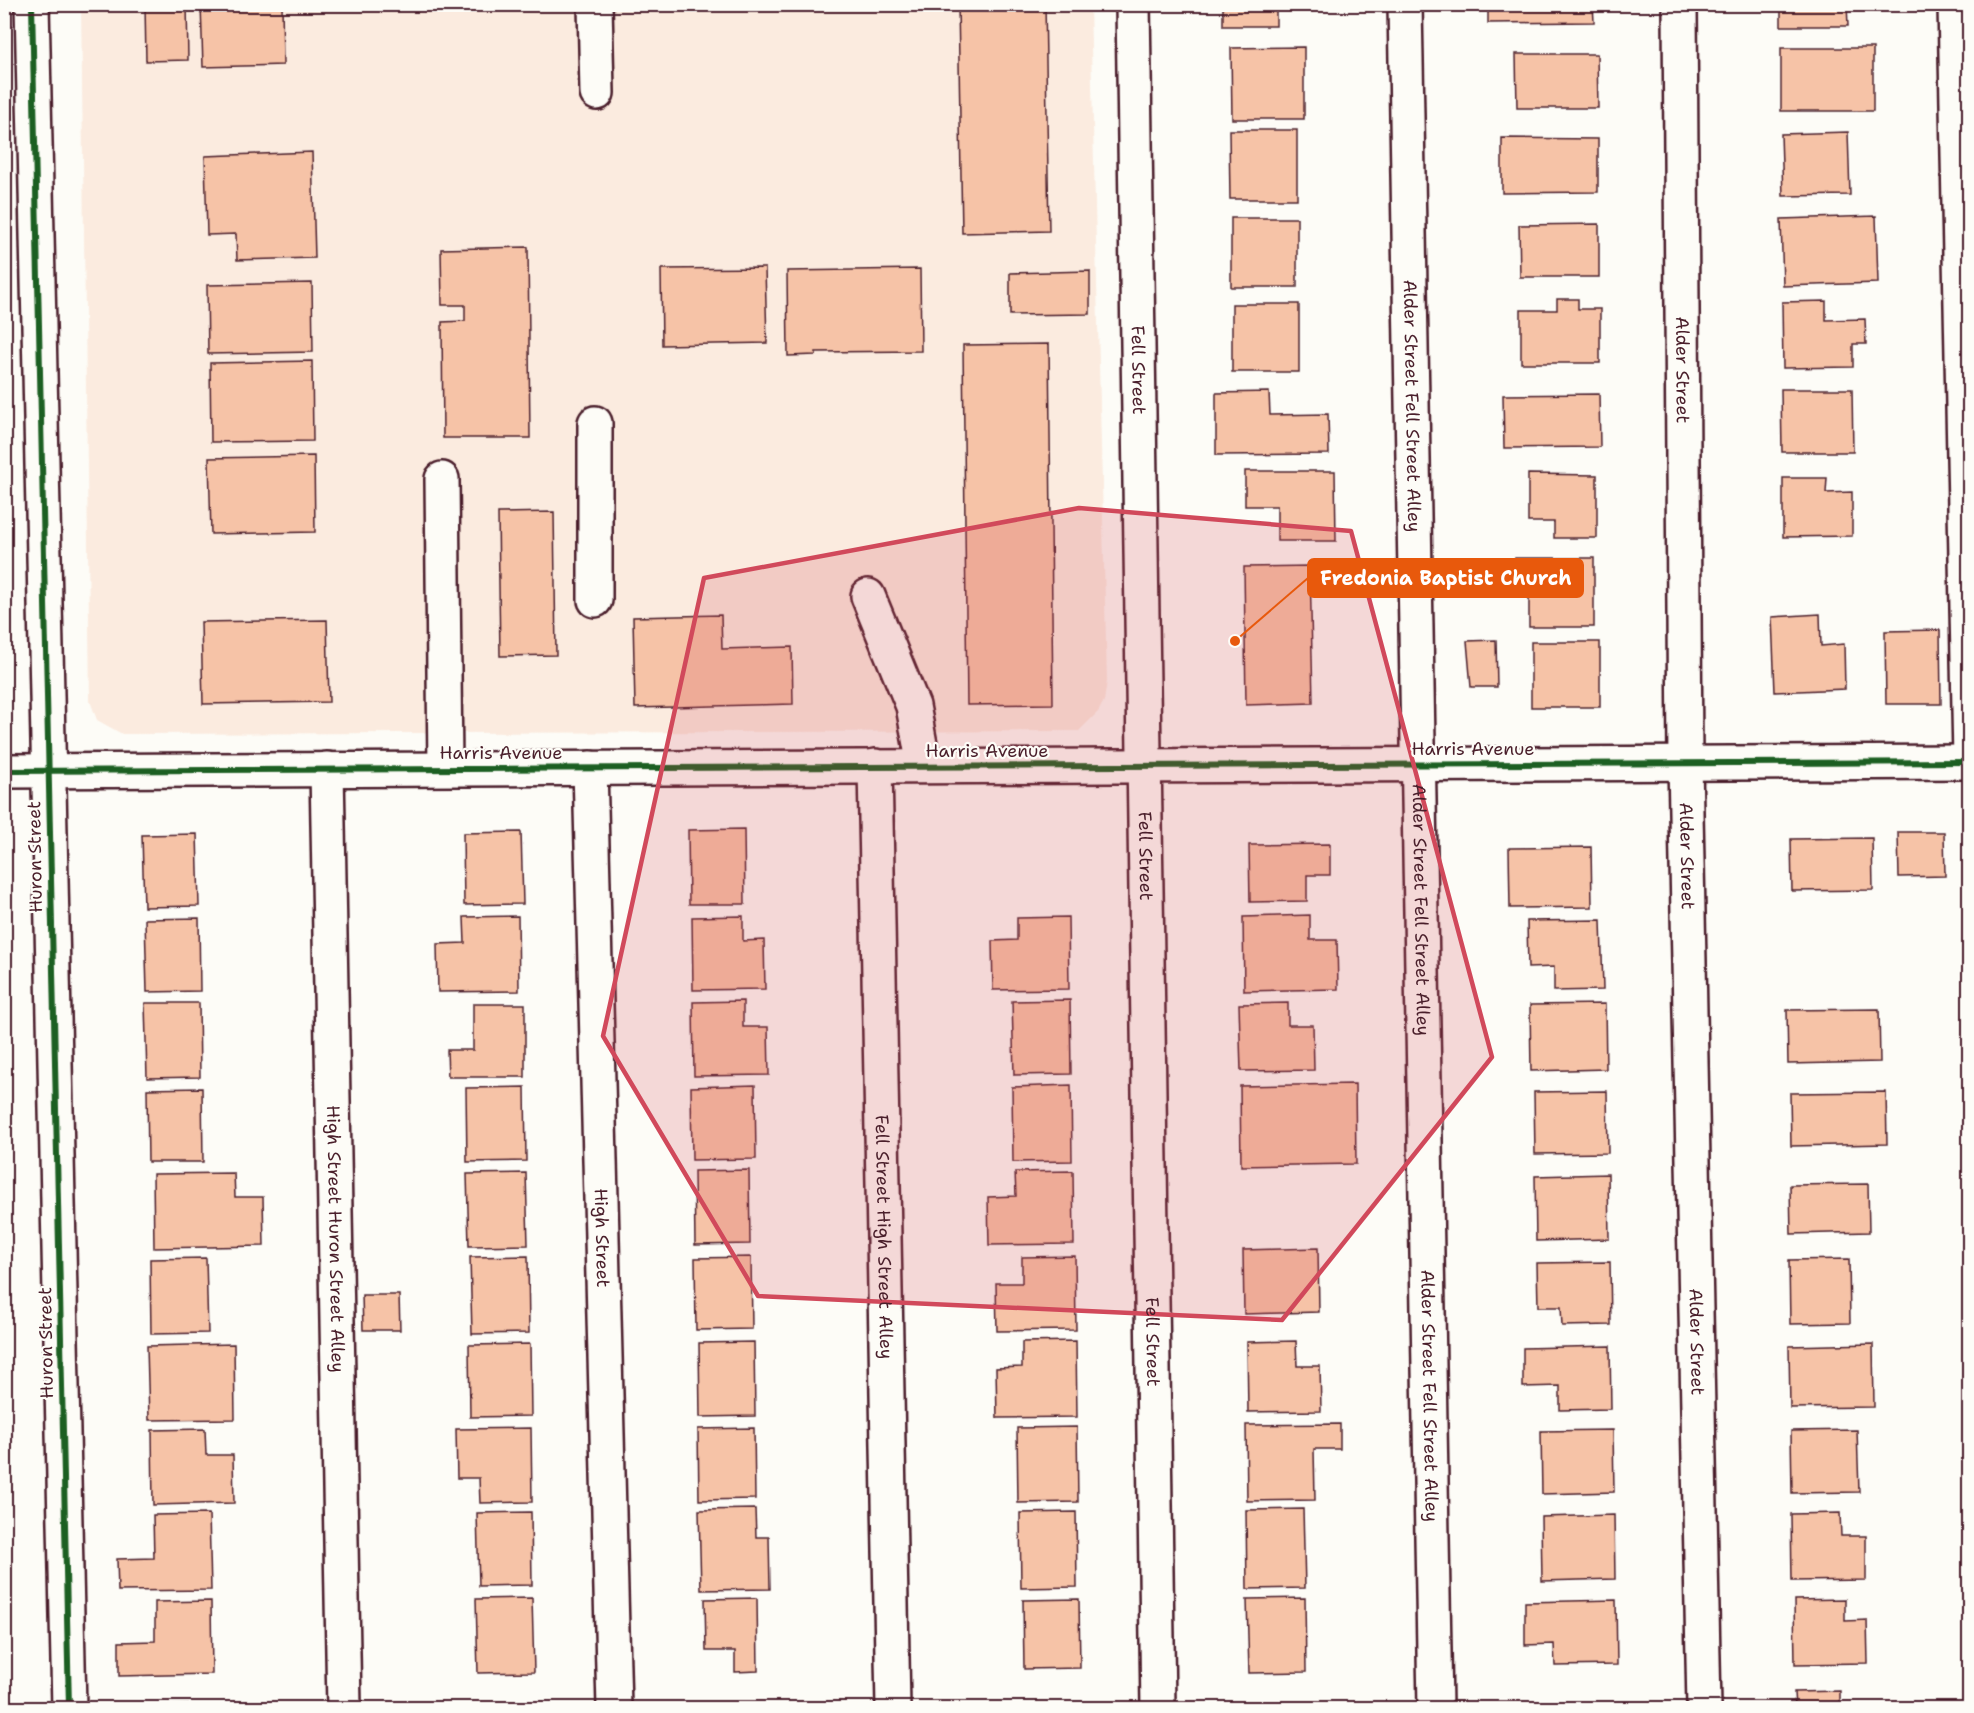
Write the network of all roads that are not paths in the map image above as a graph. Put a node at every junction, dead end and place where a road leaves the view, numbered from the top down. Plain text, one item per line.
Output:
1 (32, 4) edge
2 (595, 4) edge
3 (1133, 4) edge
4 (1405, 4) edge
5 (1680, 4) edge
6 (1955, 4) edge
7 (597, 93) dead end
8 (595, 423) dead end
9 (442, 479) dead end
10 (868, 596) dead end
11 (595, 600) dead end
12 (1970, 760) edge
13 (1685, 763) junction
14 (1418, 764) junction
15 (1144, 765) junction
16 (875, 766) junction
17 (924, 766) junction
18 (445, 768) junction
19 (590, 768) junction
20 (327, 769) junction
21 (4, 771) edge
22 (49, 771) junction
23 (69, 1708) edge
24 (344, 1708) edge
25 (614, 1708) edge
26 (893, 1708) edge
27 (1158, 1708) edge
28 (1435, 1708) edge
29 (1704, 1708) edge

1 - 22 street, Huron Street
2 - 7 street
3 - 15 street, Fell Street
4 - 14 street, Alder Street Fell Street Alley
5 - 13 street, Alder Street
6 - 12 street
8 - 11 street
9 - 18 street
10 - 17 street
12 - 13 street, Harris Avenue
13 - 14 street, Harris Avenue
13 - 29 street, Alder Street
14 - 15 street, Harris Avenue
14 - 28 street, Alder Street Fell Street Alley
15 - 17 street, Harris Avenue
15 - 27 street, Fell Street
16 - 17 street, Harris Avenue
16 - 19 street, Harris Avenue
16 - 26 street, Fell Street High Street Alley
18 - 19 street, Harris Avenue
18 - 20 street, Harris Avenue
19 - 25 street, High Street
20 - 22 street, Harris Avenue
20 - 24 street, High Street Huron Street Alley
21 - 22 street, Harris Avenue
22 - 23 street, Huron Street

